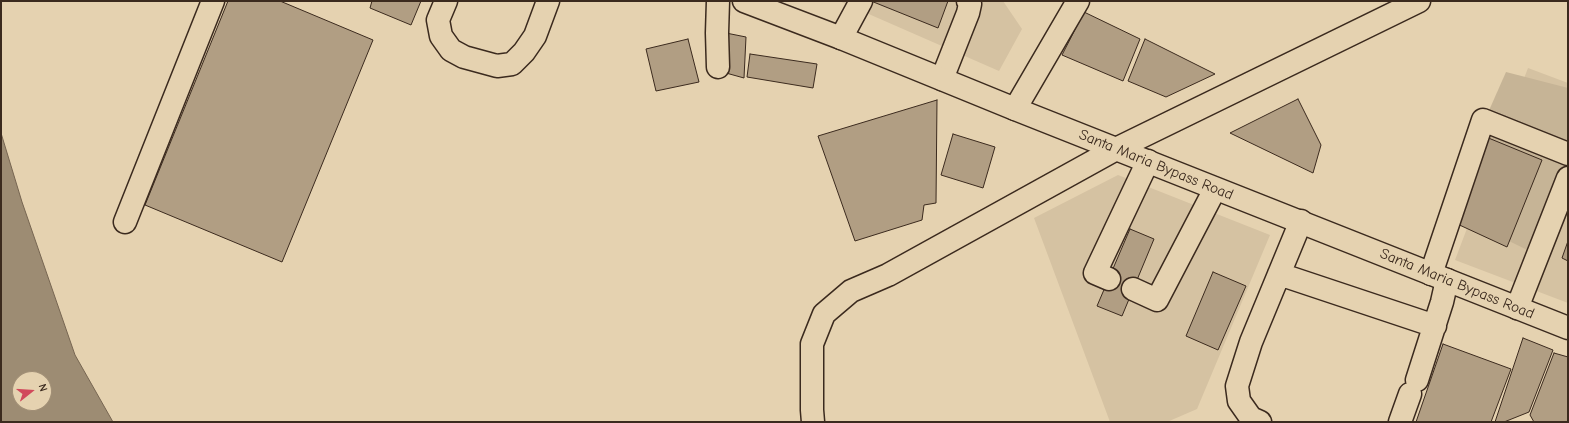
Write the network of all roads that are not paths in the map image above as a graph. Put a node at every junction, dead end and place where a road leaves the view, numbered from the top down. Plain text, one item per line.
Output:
1 (213, 1) edge
2 (446, 1) edge
3 (548, 1) edge
4 (718, 1) edge
5 (744, 1) edge
6 (861, 1) edge
7 (968, 1) edge
8 (1078, 1) edge
9 (1419, 1) edge
10 (841, 38) junction
11 (718, 67) dead end
12 (942, 79) junction
13 (1015, 109) junction
14 (1116, 149) junction
15 (1568, 154) edge
16 (1148, 161) junction
17 (1568, 178) edge
18 (1215, 189) junction
19 (1301, 221) junction
20 (125, 222) dead end
21 (1279, 274) junction
22 (1439, 277) junction
23 (1109, 279) dead end
24 (1133, 289) dead end
25 (1518, 308) junction
26 (1435, 326) junction
27 (1568, 328) edge
28 (813, 422) edge
29 (1260, 422) edge
30 (1400, 422) edge

1 - 20 main road
2 - 3 main road
4 - 11 main road
5 - 10 main road, Santa Maria Bypass Road
6 - 10 main road
7 - 12 main road
8 - 13 main road
9 - 14 main road
10 - 12 main road, Santa Maria Bypass Road
12 - 13 main road, Santa Maria Bypass Road
13 - 14 main road, Santa Maria Bypass Road
14 - 16 main road, Santa Maria Bypass Road
14 - 28 main road
15 - 22 main road
16 - 18 main road, Santa Maria Bypass Road
16 - 23 main road
17 - 25 main road
18 - 19 main road, Santa Maria Bypass Road
18 - 24 main road
19 - 21 main road
19 - 22 main road, Santa Maria Bypass Road
21 - 26 main road
21 - 29 main road
22 - 25 main road, Santa Maria Bypass Road
22 - 26 main road
25 - 27 main road, Santa Maria Bypass Road
26 - 30 main road

